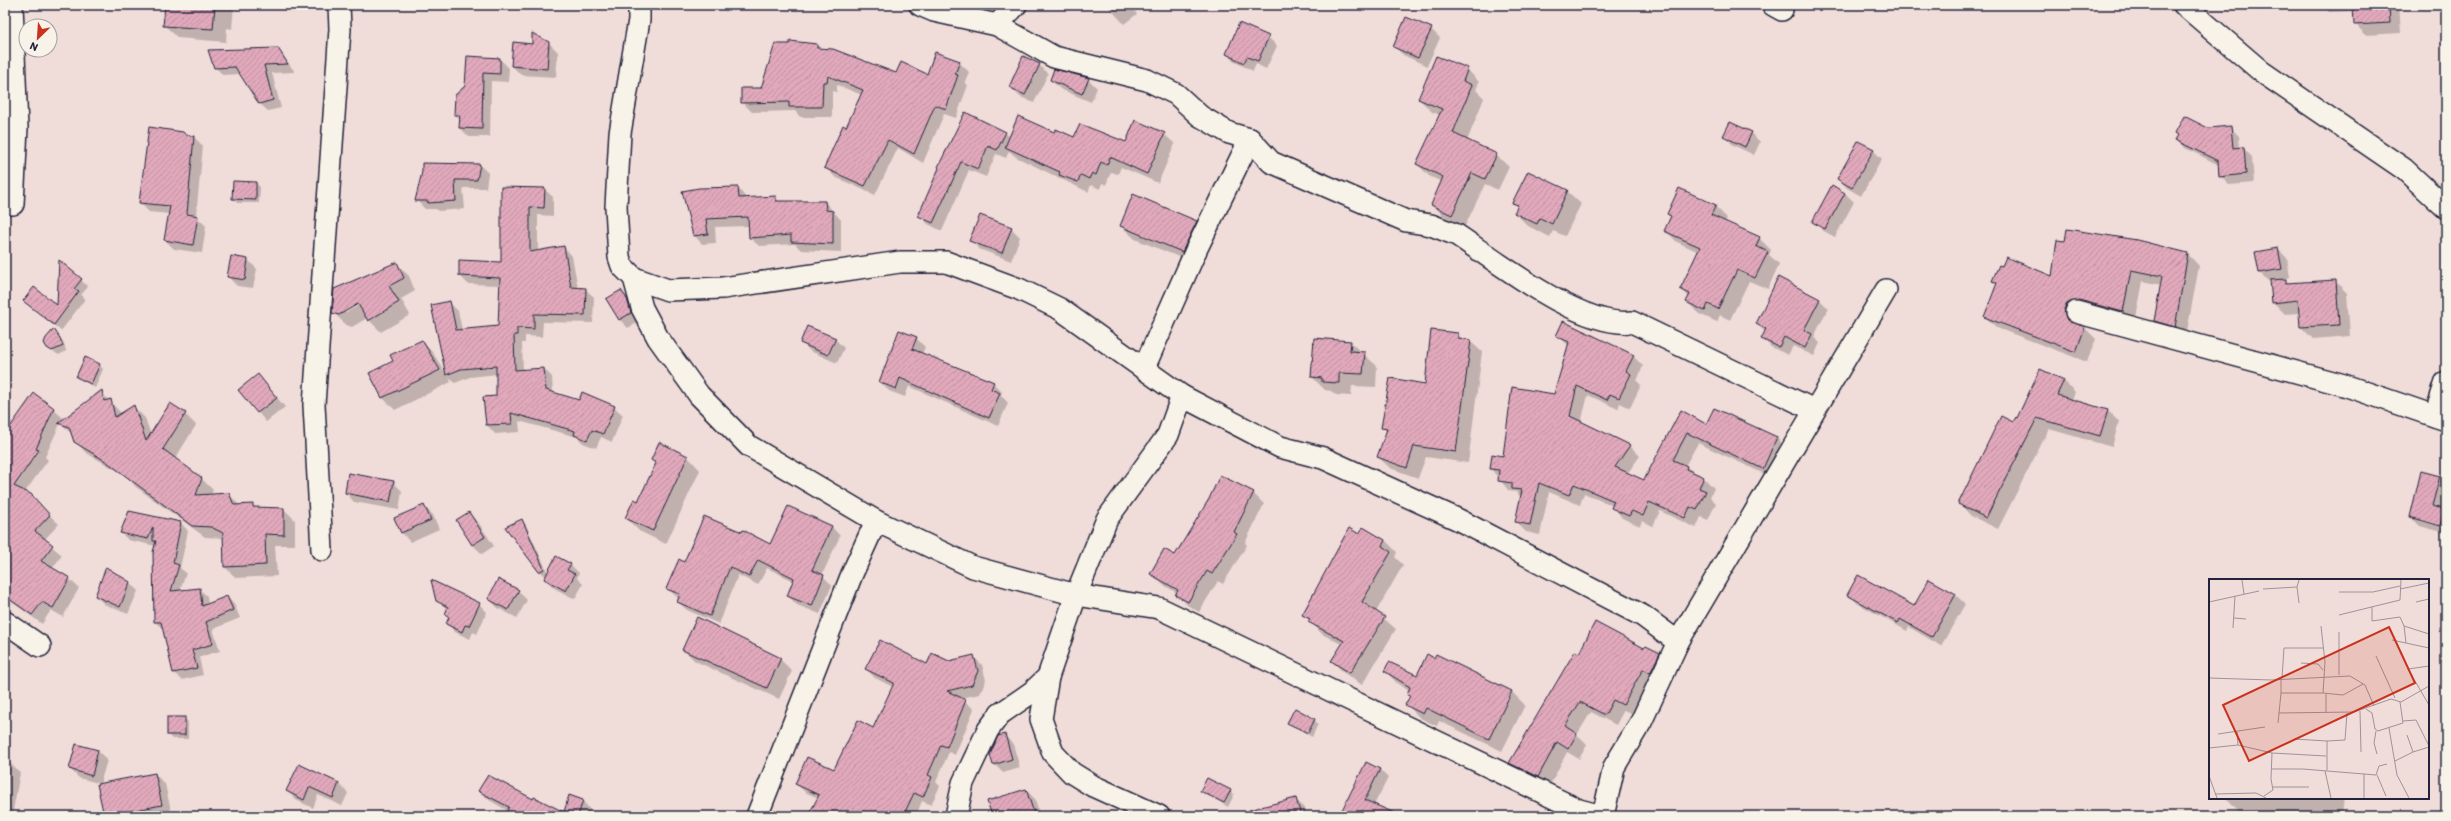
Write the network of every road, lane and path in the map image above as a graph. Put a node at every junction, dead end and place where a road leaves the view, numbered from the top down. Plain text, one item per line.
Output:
1 (12, 5) edge
2 (339, 5) edge
3 (639, 5) edge
4 (920, 5) edge
5 (1016, 5) edge
6 (2184, 5) edge
7 (997, 25) junction
8 (1250, 139) junction
9 (5, 202) edge
10 (2446, 208) edge
11 (634, 278) junction
12 (1886, 290) dead end
13 (2076, 312) dead end
14 (1144, 368) junction
15 (2446, 382) edge
16 (1182, 396) junction
17 (1814, 410) junction
18 (2440, 418) edge
19 (876, 521) junction
20 (322, 550) dead end
21 (1076, 595) junction
22 (5, 622) edge
23 (1678, 642) junction
24 (40, 646) dead end
25 (1048, 677) junction
26 (1578, 813) edge
27 (757, 816) edge
28 (956, 816) edge
29 (1159, 816) edge
30 (1602, 816) edge

1 - 9 street
2 - 20 street
3 - 11 street
4 - 7 street
5 - 7 street
6 - 10 street
7 - 8 street
8 - 14 street
8 - 17 street
11 - 14 street
11 - 19 street
12 - 17 street
13 - 18 street
14 - 16 street
15 - 18 street
16 - 21 street
16 - 23 street
17 - 23 street
19 - 21 street
19 - 27 street
21 - 25 street
21 - 26 street
22 - 24 street
23 - 30 street
25 - 28 street
25 - 29 street
26 - 30 street

